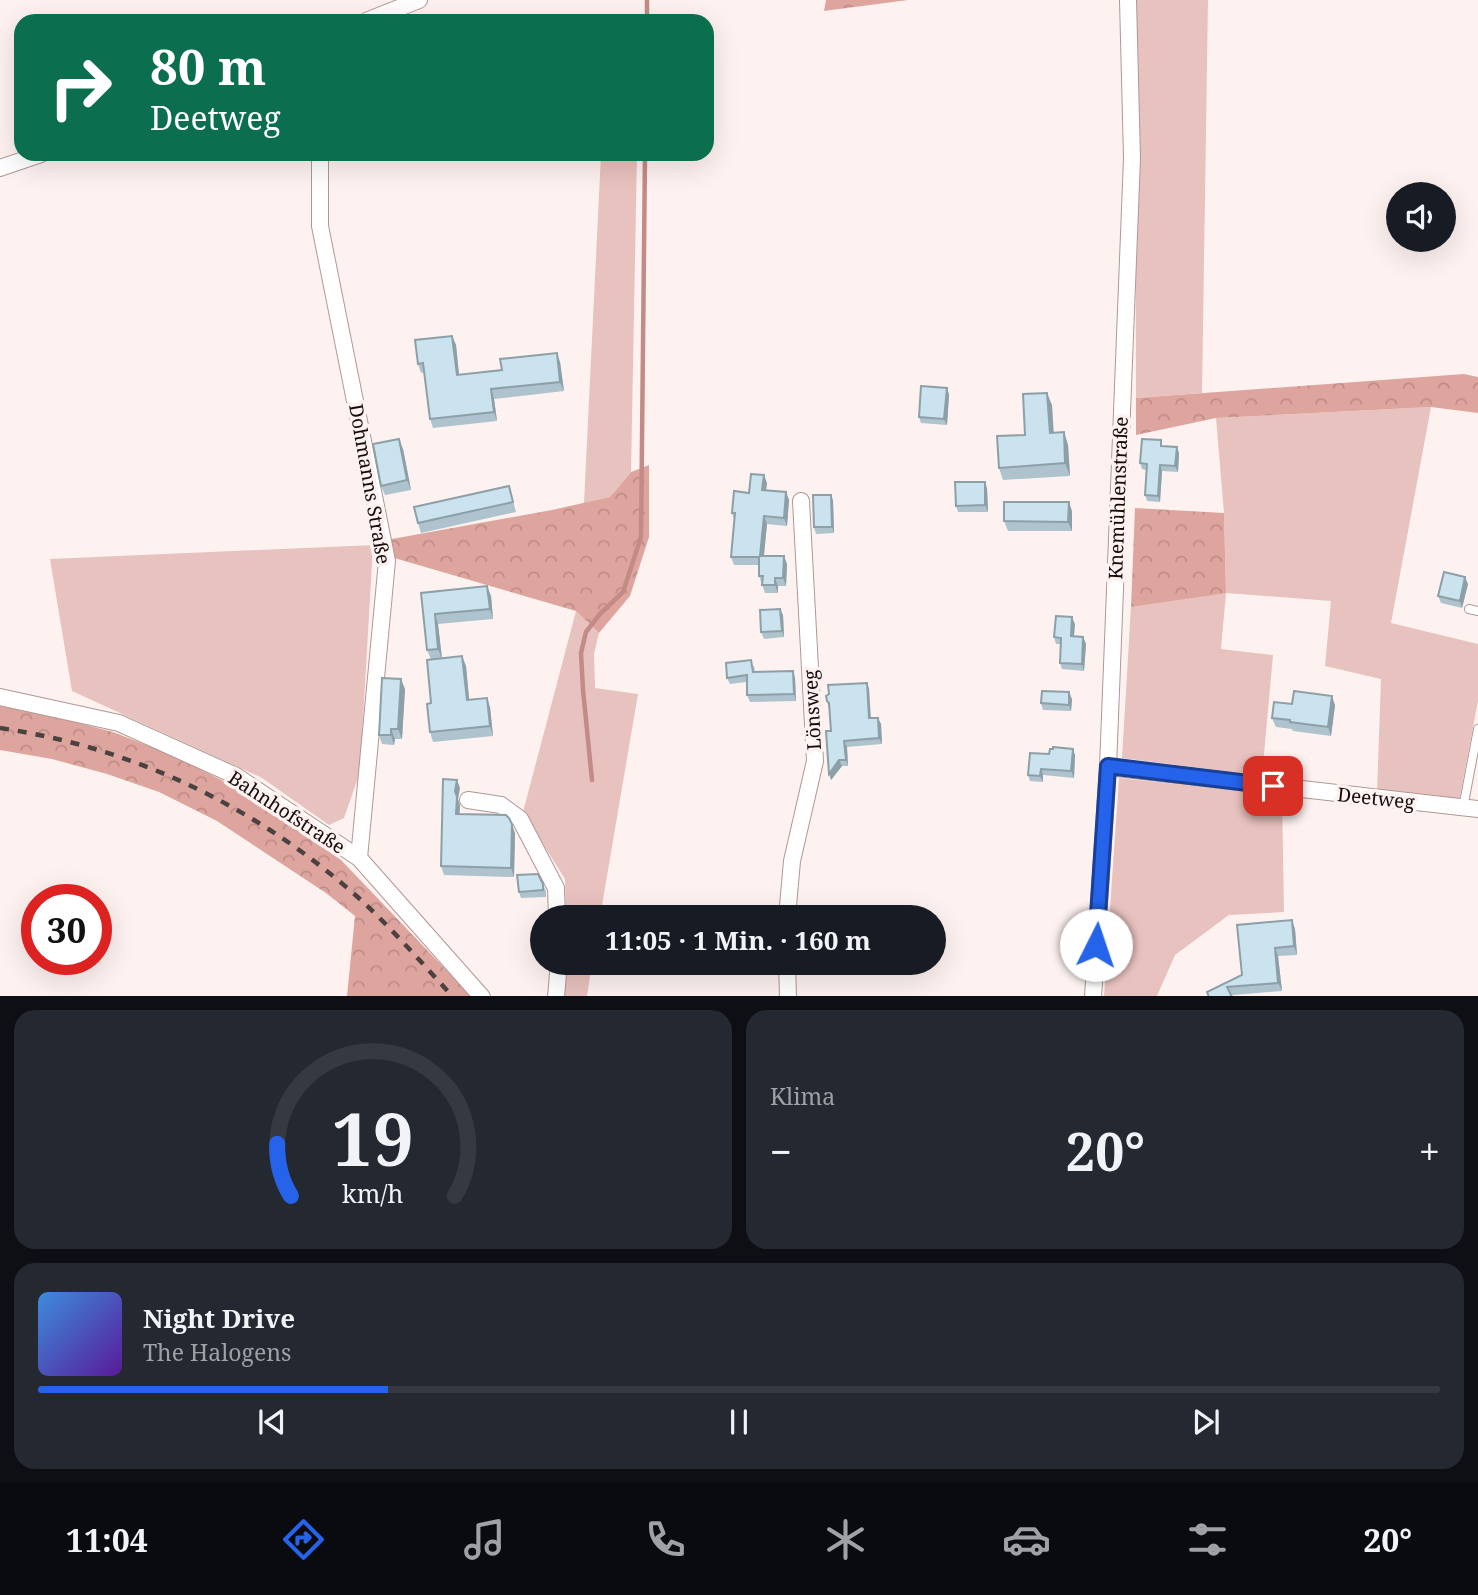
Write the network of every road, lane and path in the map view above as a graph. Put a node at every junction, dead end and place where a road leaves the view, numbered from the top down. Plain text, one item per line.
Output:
1 (419, 0) edge
2 (1128, 0) edge
3 (384, 14) edge
4 (20, 161) edge
5 (320, 161) edge
6 (0, 168) edge
7 (801, 501) dead end
8 (0, 697) edge
9 (1478, 729) edge
10 (1108, 766) junction
11 (468, 800) dead end
12 (1471, 808) edge
13 (359, 858) junction
14 (557, 905) edge
15 (788, 905) edge
16 (558, 975) edge
17 (787, 975) edge
18 (482, 996) edge
19 (556, 996) edge
20 (788, 996) edge
21 (1093, 996) edge

1 - 3 street
2 - 10 street, Knemühlenstraße
4 - 6 street
5 - 13 street, Dohmanns Straße
7 - 15 street, Lönsweg
8 - 13 street, Bahnhofstraße
9 - 12 lane
10 - 12 street, Deetweg
10 - 21 street, Knemühlenstraße
11 - 14 street
13 - 18 street, Bahnhofstraße
16 - 19 street
17 - 20 street

